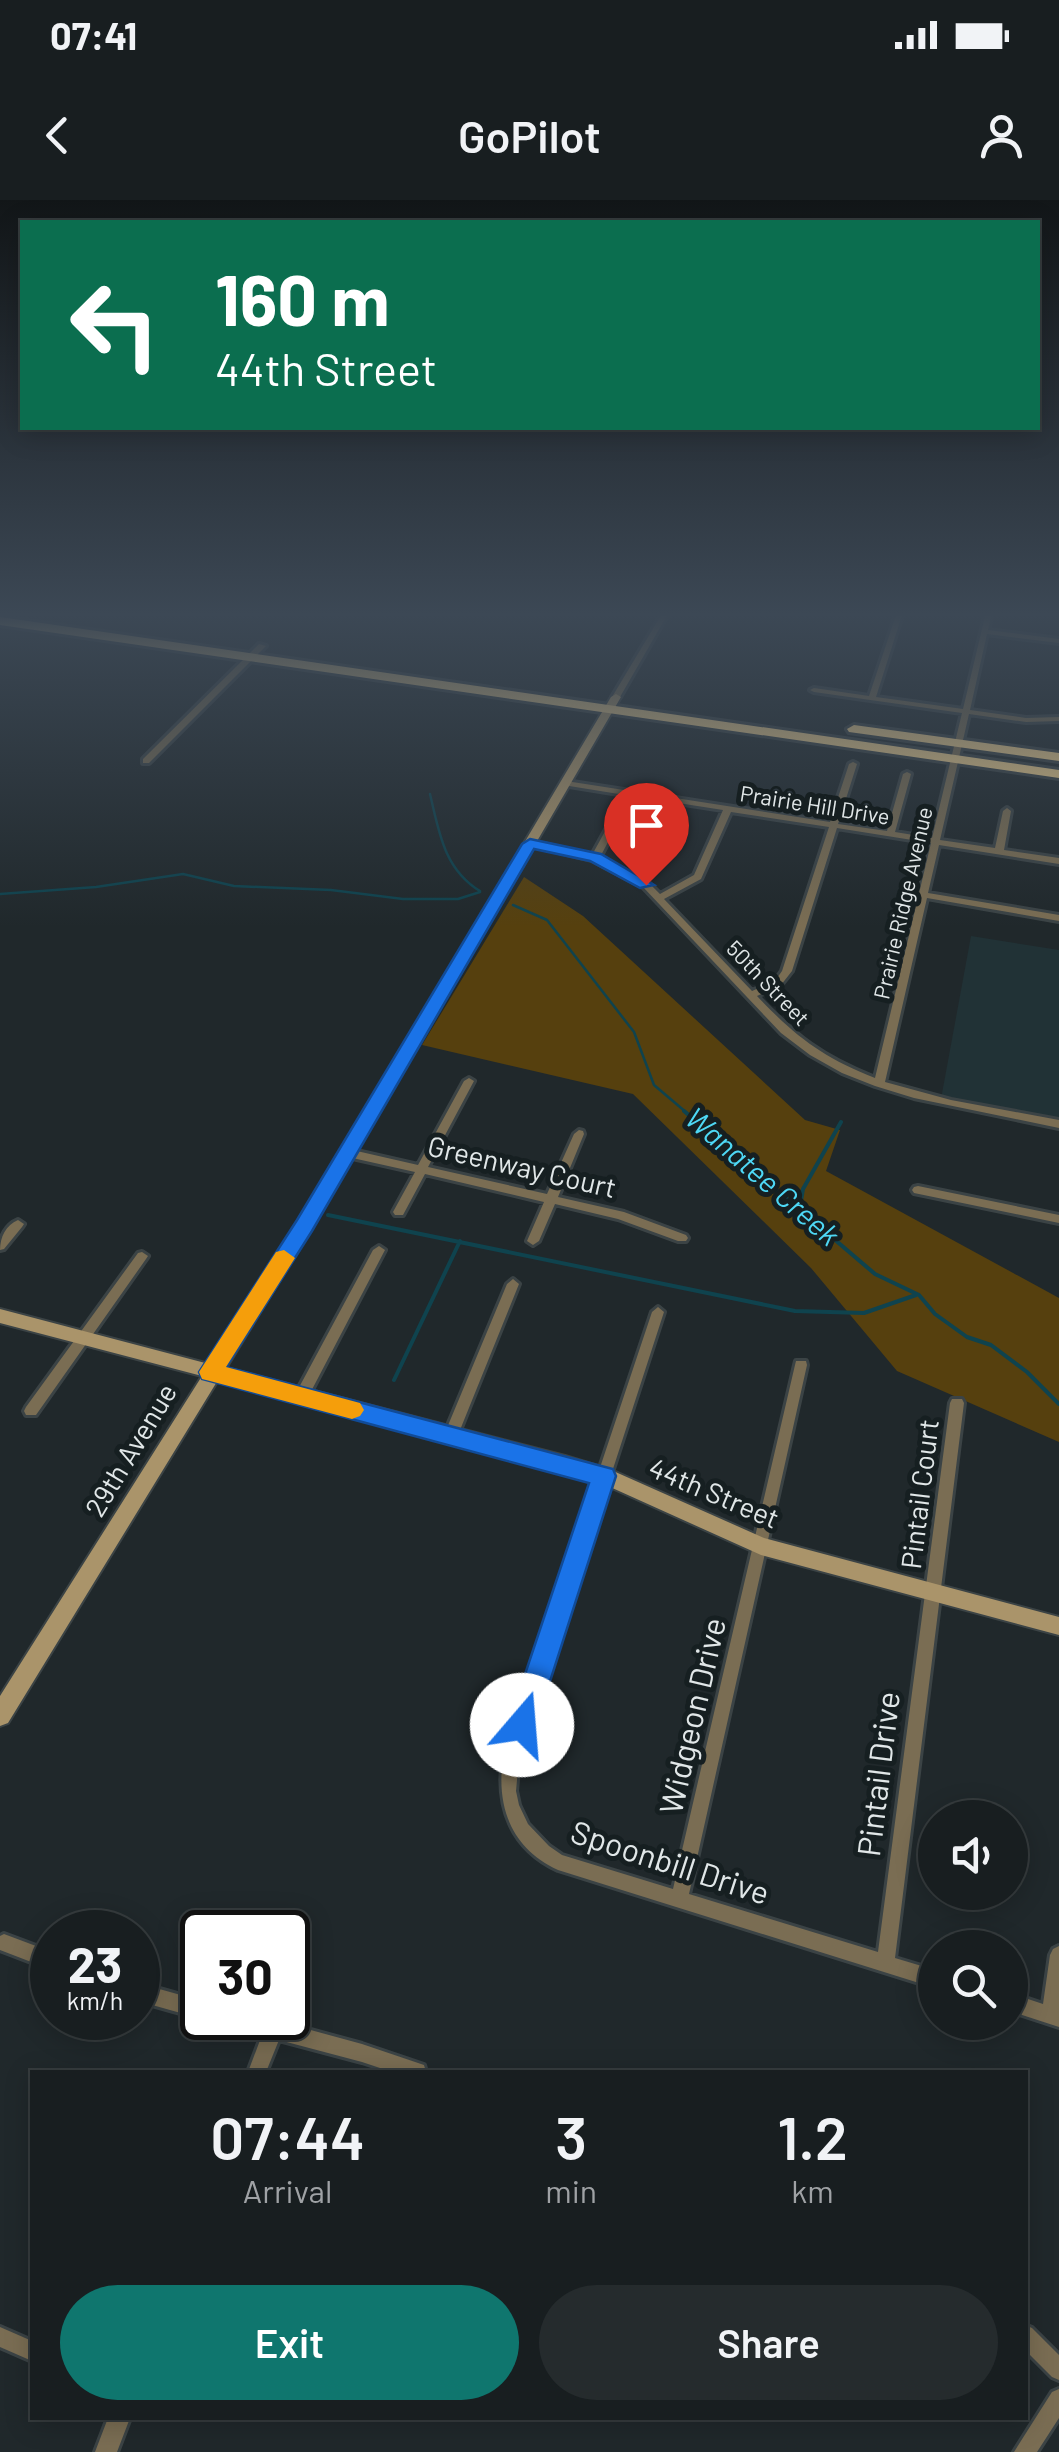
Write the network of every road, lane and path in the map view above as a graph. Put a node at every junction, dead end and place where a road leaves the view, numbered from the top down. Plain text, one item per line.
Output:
1 (190, 717) edge
2 (604, 717) edge
3 (713, 717) edge
4 (965, 717) edge
5 (1008, 717) edge
6 (1059, 719) edge
7 (956, 751) junction
8 (1059, 757) edge
9 (146, 760) dead end
10 (853, 764) dead end
11 (906, 774) dead end
12 (1059, 774) edge
13 (566, 782) junction
14 (630, 793) junction
15 (728, 808) junction
16 (1006, 810) dead end
17 (835, 826) junction
18 (890, 834) junction
19 (934, 842) junction
20 (530, 844) junction
21 (999, 852) junction
22 (595, 858) junction
23 (1059, 861) edge
24 (923, 895) junction
25 (659, 898) junction
26 (1059, 918) edge
27 (750, 994) junction
28 (469, 1081) dead end
29 (879, 1084) junction
30 (1059, 1124) edge
31 (579, 1134) dead end
32 (348, 1153) junction
33 (421, 1170) junction
34 (918, 1190) dead end
35 (551, 1198) junction
36 (399, 1212) dead end
37 (1059, 1219) edge
38 (18, 1224) dead end
39 (682, 1238) dead end
40 (533, 1241) dead end
41 (0, 1246) edge
42 (378, 1250) dead end
43 (142, 1256) dead end
44 (514, 1284) dead end
45 (658, 1312) dead end
46 (0, 1316) edge
47 (83, 1338) junction
48 (801, 1365) dead end
49 (210, 1372) junction
50 (301, 1396) junction
51 (957, 1402) dead end
52 (31, 1410) dead end
53 (451, 1435) junction
54 (604, 1476) junction
55 (760, 1546) junction
56 (933, 1592) junction
57 (1059, 1626) edge
58 (0, 1716) edge
59 (680, 1898) junction
60 (4, 1942) dead end
61 (30, 1952) edge
62 (1059, 1954) edge
63 (885, 1964) junction
64 (918, 1974) edge
65 (1028, 2008) edge
66 (1055, 2017) edge
67 (310, 2039) edge
68 (269, 2040) edge
69 (258, 2070) edge
70 (410, 2070) edge
71 (0, 2337) edge
72 (1028, 2338) edge
73 (30, 2349) edge
74 (1059, 2370) edge
75 (1059, 2399) edge
76 (118, 2420) edge
77 (106, 2452) edge
78 (1025, 2452) edge

1 - 9 street
2 - 13 street, 29th Avenue
3 - 7 highway
4 - 7 street, Prairie Ridge Avenue
5 - 6 street
7 - 8 highway
7 - 12 highway
7 - 19 street, Prairie Ridge Avenue
10 - 17 street
11 - 18 street
13 - 14 street, Prairie Hill Drive
13 - 20 street, 29th Avenue
14 - 15 street, Prairie Hill Drive
14 - 22 street
15 - 17 street, Prairie Hill Drive
15 - 25 street
16 - 21 street
17 - 18 street, Prairie Hill Drive
17 - 27 street
18 - 19 street, Prairie Hill Drive
19 - 21 street, Prairie Hill Drive
19 - 24 street, Prairie Ridge Avenue
20 - 22 street, 50th Street
20 - 32 street, 29th Avenue
21 - 23 street, Prairie Hill Drive
22 - 25 street, 50th Street
24 - 26 street
24 - 29 street, Prairie Ridge Avenue
25 - 27 street, 50th Street
27 - 29 street, 50th Street
28 - 33 street
29 - 30 street, 50th Street
31 - 35 street
32 - 33 street, Greenway Court
32 - 49 street, 29th Avenue
33 - 35 street, Greenway Court
33 - 36 street
34 - 37 street
35 - 39 street, Greenway Court
35 - 40 street
38 - 41 street
42 - 50 street
43 - 47 street
44 - 53 street
45 - 54 street, Spoonbill Drive
46 - 47 street, 44th Street
47 - 49 street, 44th Street
47 - 52 street
48 - 55 street, Widgeon Drive
49 - 50 street, 44th Street
49 - 58 street, 29th Avenue
50 - 53 street, 44th Street
51 - 56 street, Pintail Court
53 - 54 street, 44th Street
54 - 55 street, 44th Street
54 - 59 street, Spoonbill Drive
55 - 56 street, 44th Street
55 - 59 street, Widgeon Drive
56 - 57 street, 44th Street
56 - 63 street, Pintail Drive
59 - 63 street, Spoonbill Drive
60 - 61 street
62 - 66 street
63 - 64 street, Spoonbill Drive
65 - 66 street
67 - 70 street
68 - 69 street
71 - 73 street
72 - 74 street
75 - 78 street
76 - 77 street

